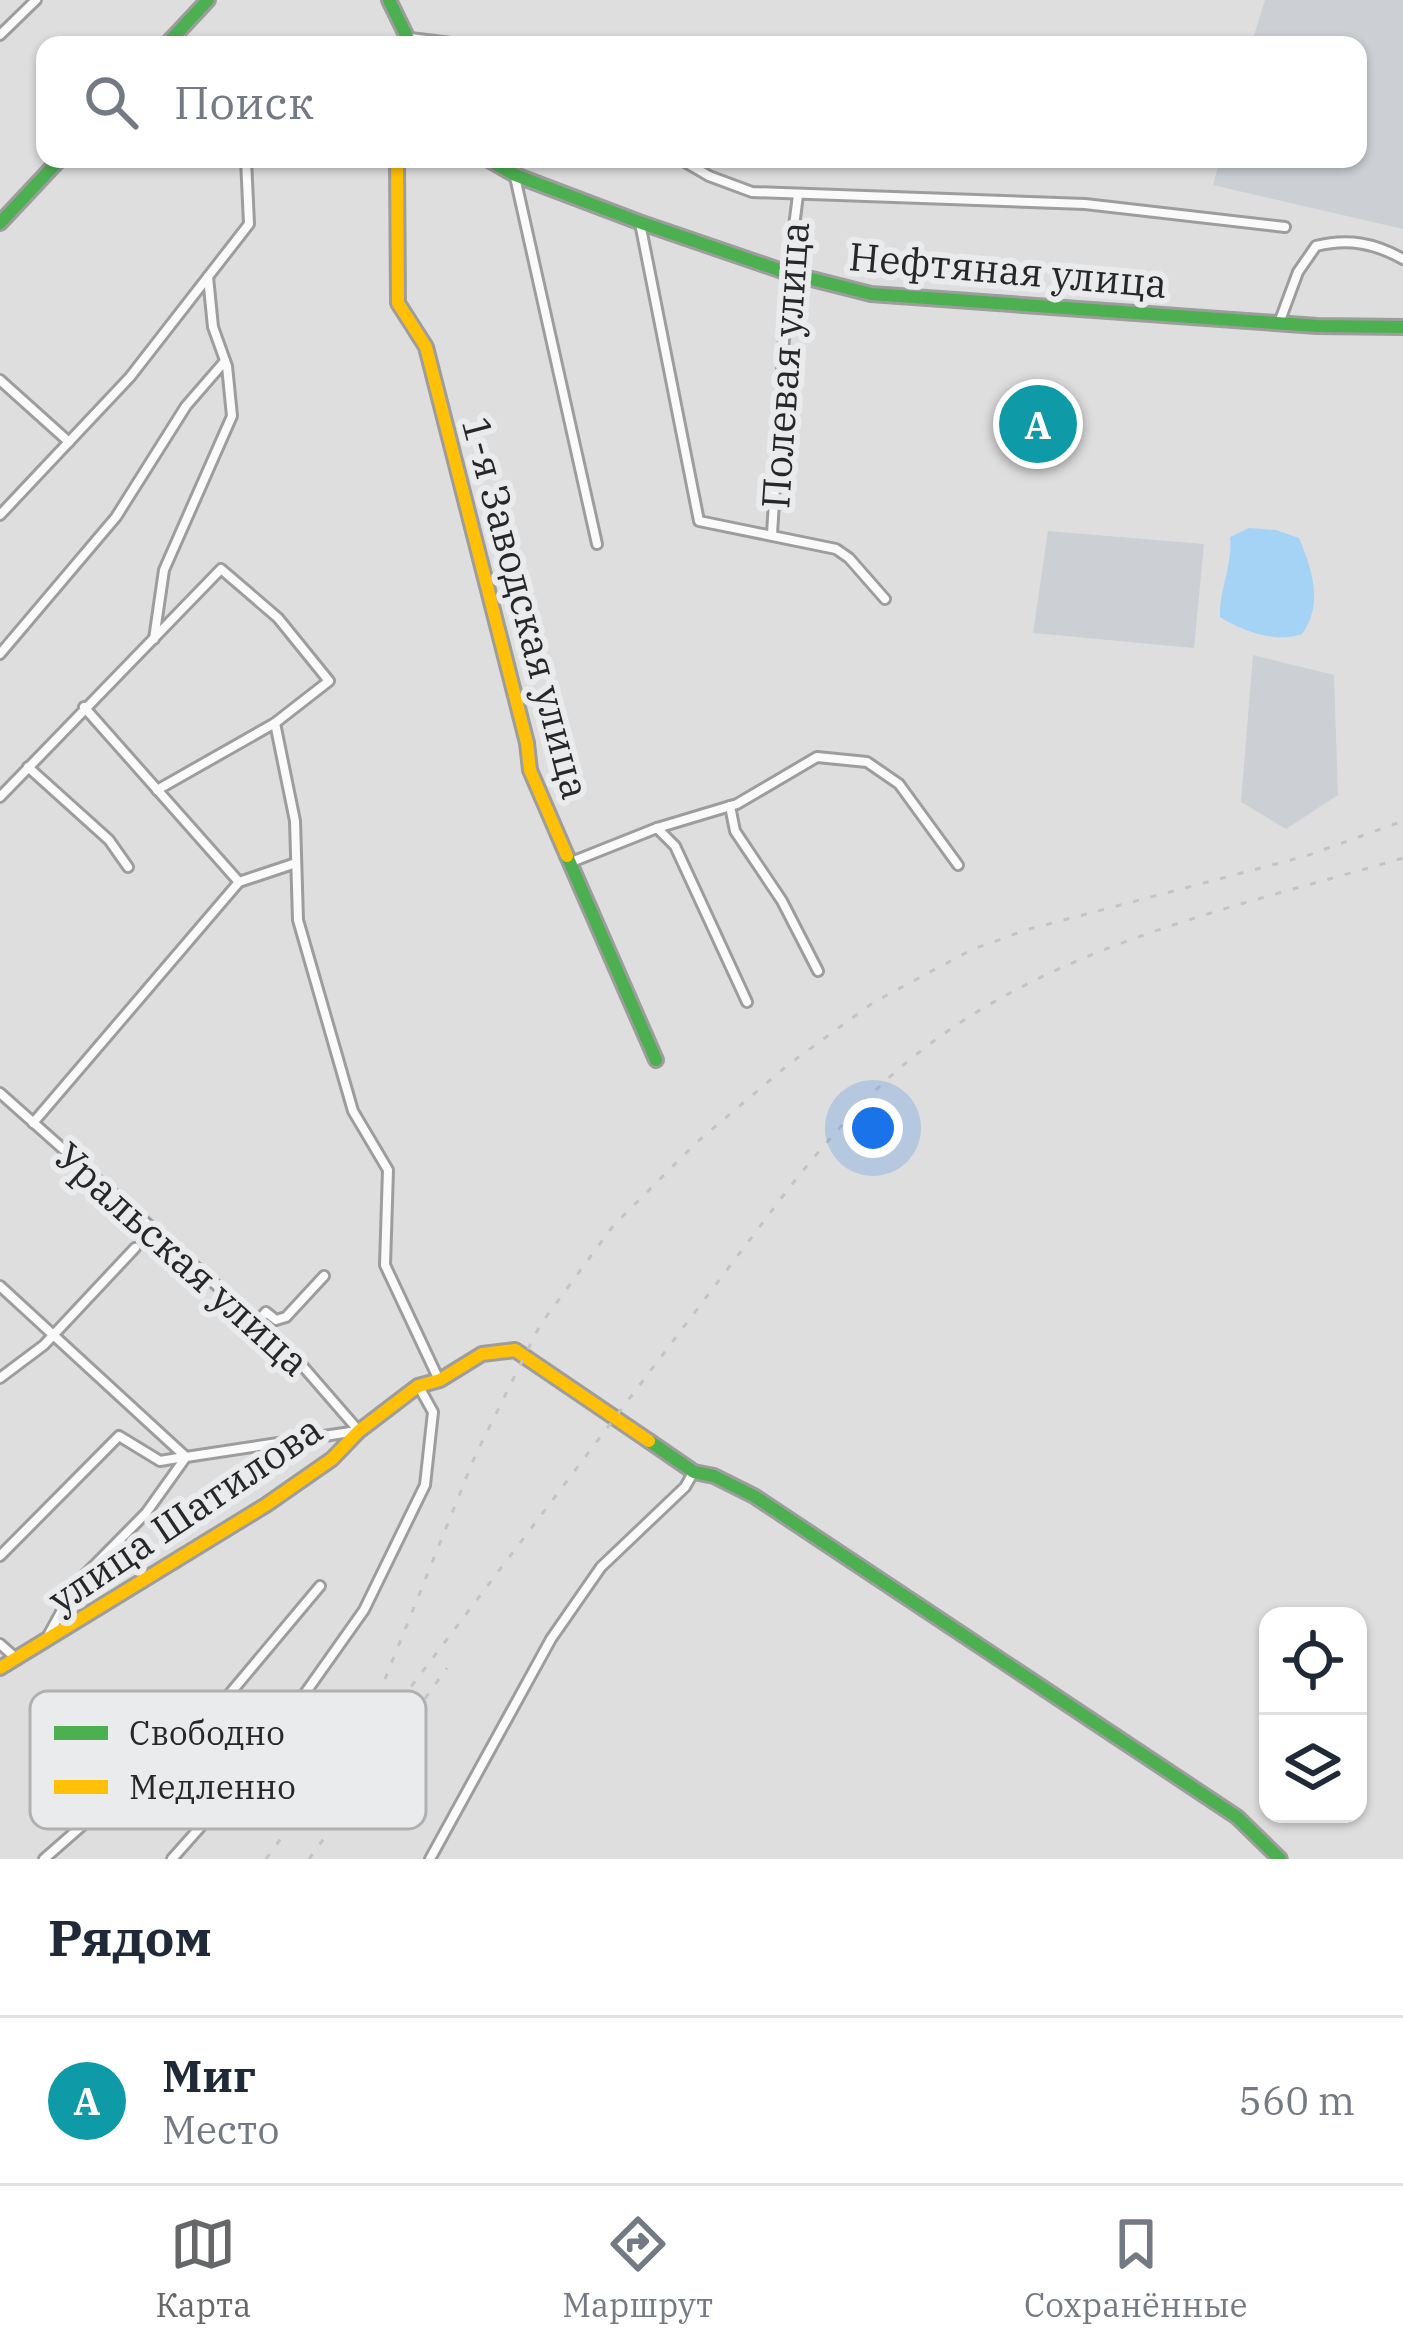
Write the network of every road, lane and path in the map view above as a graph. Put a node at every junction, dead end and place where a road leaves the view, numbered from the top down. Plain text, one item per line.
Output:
1 (36, 0) edge
2 (208, 0) edge
3 (389, 0) edge
4 (0, 35) edge
5 (180, 36) edge
6 (405, 36) edge
7 (52, 168) edge
8 (246, 168) edge
9 (397, 168) edge
10 (503, 168) edge
11 (695, 168) edge
12 (515, 175) junction
13 (798, 195) junction
14 (639, 222) junction
15 (0, 223) edge
16 (1285, 227) dead end
17 (1403, 259) edge
18 (788, 273) junction
19 (208, 277) junction
20 (1278, 324) junction
21 (1403, 327) edge
22 (225, 360) junction
23 (0, 380) edge
24 (68, 442) junction
25 (0, 515) edge
26 (772, 534) junction
27 (597, 544) dead end
28 (885, 599) dead end
29 (154, 640) junction
30 (0, 654) edge
31 (84, 707) junction
32 (275, 723) junction
33 (28, 767) junction
34 (157, 790) junction
35 (0, 796) edge
36 (730, 806) junction
37 (657, 828) junction
38 (296, 862) junction
39 (568, 863) junction
40 (958, 865) dead end
41 (128, 867) dead end
42 (239, 882) junction
43 (818, 971) dead end
44 (747, 1002) dead end
45 (656, 1060) dead end
46 (0, 1094) edge
47 (33, 1123) junction
48 (135, 1249) dead end
49 (324, 1276) dead end
50 (0, 1286) edge
51 (258, 1321) junction
52 (53, 1335) junction
53 (0, 1378) edge
54 (440, 1380) junction
55 (418, 1386) junction
56 (358, 1431) junction
57 (186, 1457) junction
58 (694, 1472) junction
59 (0, 1556) edge
60 (320, 1586) dead end
61 (0, 1644) edge
62 (44, 1644) junction
63 (19, 1660) junction
64 (0, 1668) edge
65 (232, 1691) edge
66 (307, 1691) edge
67 (78, 1829) edge
68 (199, 1829) edge
69 (44, 1859) edge
70 (172, 1859) edge
71 (430, 1859) edge
72 (1280, 1859) edge

1 - 4 street
2 - 5 street
3 - 6 street
7 - 15 street
8 - 19 street
9 - 39 street, 1-я Заводская улица
10 - 12 street, Нефтяная улица
11 - 13 street
12 - 14 street, Нефтяная улица
12 - 27 street
13 - 16 street
13 - 18 street, Полевая улица
14 - 18 street, Нефтяная улица
14 - 26 street
17 - 20 street
18 - 20 street, Нефтяная улица
18 - 26 street, Полевая улица
19 - 22 street
19 - 24 street
20 - 21 street, Нефтяная улица
22 - 29 street
22 - 30 street
23 - 24 street
24 - 25 street
26 - 28 street
29 - 31 street
29 - 32 street
31 - 33 street
31 - 34 street
32 - 34 street
32 - 38 street
33 - 35 street
33 - 41 street
34 - 42 street
36 - 37 street
36 - 40 street
36 - 43 street
37 - 39 street
37 - 44 street
38 - 42 street
38 - 54 street
39 - 45 street, 1-я Заводская улица
42 - 47 street
46 - 47 street, Уральская улица
47 - 51 street, Уральская улица
48 - 52 street
49 - 51 street
50 - 52 street
51 - 56 street, Уральская улица
52 - 53 street
52 - 57 street
54 - 55 street
54 - 58 street
55 - 56 street, улица Шатилова
55 - 66 street
56 - 57 street, улица Шатилова
56 - 62 street, улица Шатилова
57 - 59 street
57 - 62 street, улица Шатилова
58 - 71 street
58 - 72 street
60 - 65 street
61 - 63 street
62 - 63 street, улица Шатилова
63 - 64 street, улица Шатилова
67 - 69 street
68 - 70 street

